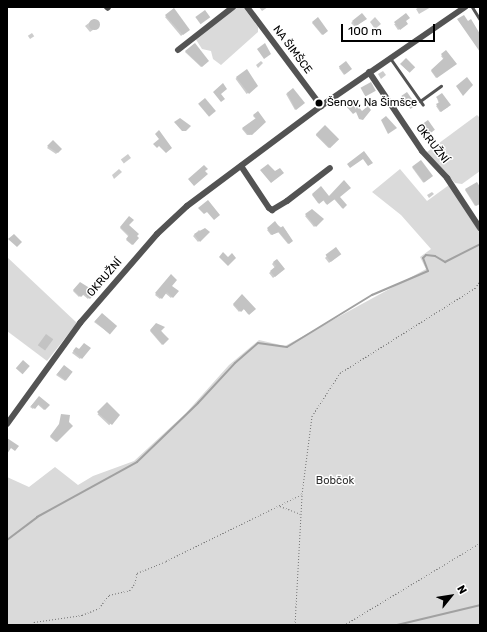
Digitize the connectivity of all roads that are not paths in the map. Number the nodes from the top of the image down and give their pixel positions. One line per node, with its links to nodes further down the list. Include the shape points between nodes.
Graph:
1 (233, 7): 6 (street)
2 (247, 7): 12 (street, NA ŠIMŠCE)
3 (465, 7): 7 (street, OKRUŽNÍ)
4 (472, 7): 5 (lane)
5 (480, 20)
6 (178, 50)
7 (390, 58): 8 (street, OKRUŽNÍ); 10 (lane)
8 (369, 72): 12 (street, OKRUŽNÍ); 15 (street, OKRUŽNÍ, via 419,145 447,178)
9 (441, 86): 10 (lane)
10 (420, 101): 11 (lane)
11 (423, 105)
12 (321, 106): 13 (street, OKRUŽNÍ)
13 (241, 166): 14 (street, via 272,210); 16 (street, OKRUŽNÍ, via 187,206 157,234 80,323)
14 (330, 168)
15 (480, 228)
16 (7, 424)

